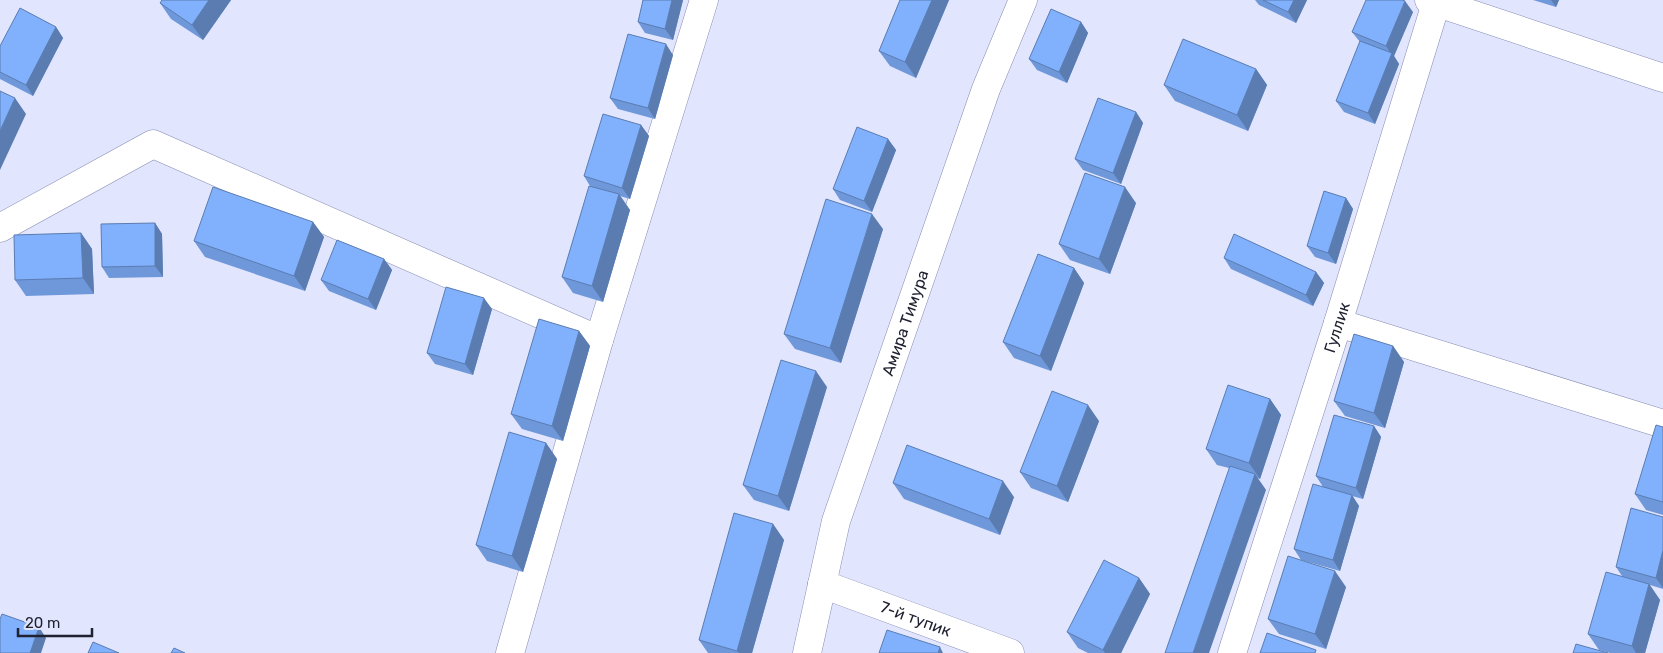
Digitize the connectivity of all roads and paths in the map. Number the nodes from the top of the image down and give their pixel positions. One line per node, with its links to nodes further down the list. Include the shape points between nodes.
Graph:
1 (704, 0): 7 (street)
2 (1023, 0): 9 (street, Амира Тимура, via 986,89 840,511)
3 (1434, 1): 4 (street); 6 (street, Гуллик)
4 (1663, 78)
5 (0, 228): 7 (street, via 153,144)
6 (1338, 323): 8 (street); 13 (street, Гуллик)
7 (599, 340): 10 (street)
8 (1663, 424)
9 (822, 584): 11 (street, Амира Тимура); 12 (street, 7-й тупик)
10 (510, 653)
11 (806, 653)
12 (1010, 653)
13 (1232, 653)

